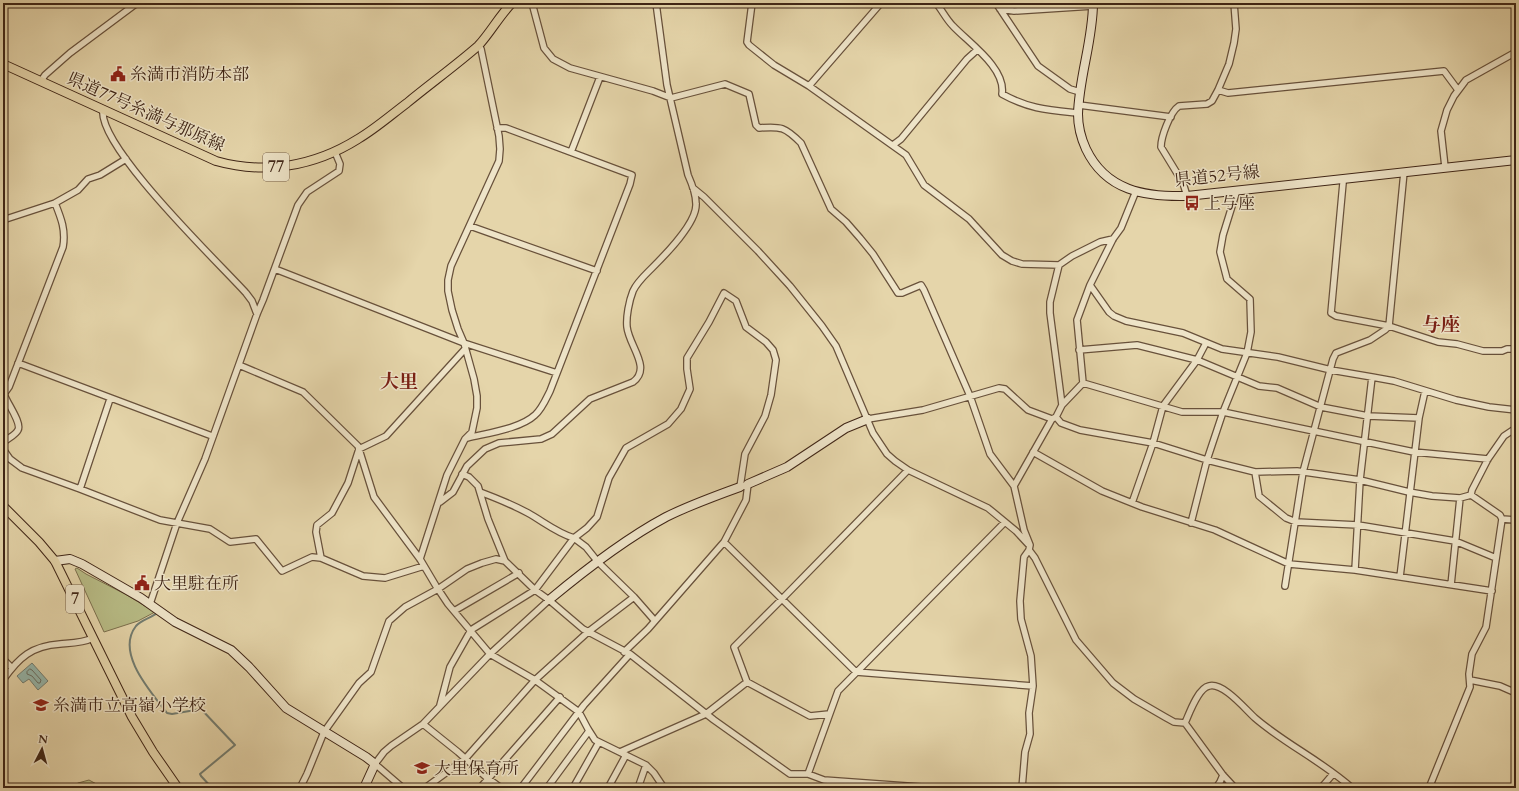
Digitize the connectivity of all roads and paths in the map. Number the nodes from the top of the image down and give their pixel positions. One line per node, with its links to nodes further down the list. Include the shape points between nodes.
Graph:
1 (137, 3): 17 (street, via 70,53 45,74)
2 (512, 3): 12 (main road, 県道77号糸満与那原線 / 77)
3 (532, 3): 16 (street, via 542,43 548,54 570,68)
4 (656, 3): 22 (street)
5 (752, 3): 18 (street, via 747,42 749,45 784,72)
6 (881, 3): 18 (street)
7 (936, 3): 13 (street, via 951,24)
8 (996, 3): 11 (street)
9 (1234, 3): 19 (street, via 1234,43)
10 (1093, 4): 11 (street, via 1014,11); 21 (street, 県道52号線, via 1092,25)
11 (1000, 9): 21 (street, via 1038,66 1070,89)
12 (478, 46): 26 (street, via 481,49); 28 (main road, 県道77号糸満与那原線 / 77, via 367,133)
13 (977, 50): 23 (street, via 988,61 1000,80 1002,94 1021,104 1041,110); 27 (street, via 901,139)
14 (1516, 52): 20 (street, via 1466,80)
15 (3, 64): 17 (main road, 県道77号糸満与那原線 / 77)
16 (600, 77): 22 (street); 29 (street)
17 (41, 81): 24 (main road, 県道77号糸満与那原線 / 77)
18 (809, 86): 27 (street)
19 (1218, 90): 20 (street, via 1228,93 1444,71); 25 (street, via 1212,101 1207,104 1179,106)
20 (1458, 90): 32 (street, via 1447,110 1441,131)
21 (1080, 92): 23 (street, 県道52号線)
22 (671, 98): 35 (street); 63 (street, via 725,84 749,94 756,126 777,127 797,139 831,209 846,222 873,254 898,293 921,285)
23 (1079, 109): 25 (street); 37 (street, 県道52号線, via 1082,138 1094,163 1107,177)
24 (104, 110): 28 (main road, 県道77号糸満与那原線 / 77, via 206,157 234,165 284,167); 30 (street, via 107,130)
25 (1171, 117): 38 (street, via 1161,147 1183,183)
26 (498, 128): 29 (street, via 506,128); 41 (street, via 499,160)
27 (893, 145): 43 (street, via 906,155 924,185 969,219 1002,254 1022,264)
28 (336, 152): 44 (street, via 339,170 302,198)
29 (571, 152): 45 (street, via 632,175)
30 (126, 159): 39 (street, via 100,175 88,179 78,190); 47 (street, via 159,199 246,293)
31 (1516, 160): 32 (street, 県道52号線)
32 (1445, 167): 33 (street, 県道52号線)
33 (1404, 172): 34 (street, 県道52号線); 48 (street)
34 (1342, 179): 36 (street, 県道52号線); 48 (street, via 1331,313)
35 (693, 188): 73 (street, via 758,251 822,326 836,346); 90 (street, via 696,212 692,223 638,282 631,297 627,327 640,363 641,371 638,378 627,385 590,399 552,434 541,439 492,445 476,456)
36 (1237, 190): 38 (street, 県道52号線); 53 (street, via 1220,252 1227,280 1250,299 1251,332)
37 (1136, 191): 38 (street, 県道52号線); 42 (street, via 1121,228)
38 (1186, 196)
39 (55, 203): 40 (street); 55 (street, via 64,229 63,247)
40 (3, 220)
41 (470, 226): 45 (street); 50 (street, via 451,266 448,285 452,310)
42 (1113, 239): 43 (street, via 1100,242); 46 (street)
43 (1059, 265): 65 (street, via 1050,312)
44 (275, 269): 47 (street); 50 (street)
45 (596, 271): 58 (street)
46 (1090, 285): 49 (street, via 1114,316 1183,333); 52 (street, via 1077,320)
47 (257, 314): 56 (street)
48 (1389, 326): 51 (street, via 1438,342 1483,351); 57 (street, via 1370,340 1336,353)
49 (1206, 343): 53 (street, via 1222,349); 54 (street)
50 (465, 346): 58 (street); 77 (street, via 477,401 472,432); 82 (street, via 386,436)
51 (1516, 349)
52 (1079, 350): 54 (street, via 1137,346); 61 (street)
53 (1247, 353): 57 (street, via 1278,357); 59 (street)
54 (1197, 360): 59 (street); 66 (street)
55 (18, 363): 64 (street); 79 (street, via 4,394 19,427)
56 (239, 365): 76 (street); 82 (street, via 303,392)
57 (1331, 370): 60 (street); 67 (street)
58 (557, 373): 77 (street, via 536,415 508,428)
59 (1237, 377): 67 (street, via 1259,386 1277,388); 69 (street)
60 (1372, 377): 62 (street); 70 (street)
61 (1083, 383): 65 (street); 66 (street)
62 (1424, 391): 68 (street, via 1467,402); 72 (street)
63 (970, 396): 71 (street, via 999,388 1005,389 1028,410); 73 (street, via 946,405); 93 (street, via 990,454)
64 (110, 399): 76 (street); 95 (street)
65 (1062, 405): 71 (street)
66 (1163, 406): 69 (street, via 1182,412); 80 (street)
67 (1321, 406): 70 (street); 75 (street)
68 (1516, 410)
69 (1223, 412): 75 (street); 86 (street)
70 (1368, 416): 72 (street); 78 (street)
71 (1054, 418): 80 (street, via 1080,430); 83 (street)
72 (1419, 418): 84 (street)
73 (868, 419): 87 (street, via 873,433 887,454); 92 (street, via 846,428 787,467)
74 (1516, 428): 85 (street, via 1504,436)
75 (1314, 431): 78 (street); 89 (street)
76 (212, 436): 107 (street, via 205,459)
77 (465, 439): 100 (street, via 447,475)
78 (1365, 442): 84 (street); 91 (street)
79 (3, 443)
80 (1153, 443): 86 (street); 101 (street)
81 (3, 449): 95 (street, via 18,466)
82 (359, 449): 115 (street, via 348,483 332,513 317,525); 117 (street, via 374,497)
83 (1033, 452): 93 (street); 101 (street, via 1102,491)
84 (1414, 452): 85 (street); 97 (street)
85 (1488, 459): 98 (street)
86 (1207, 460): 88 (street); 108 (street)
87 (908, 470): 105 (street, via 978,502); 132 (street)
88 (1255, 472): 89 (street); 106 (street, via 1259,496 1286,518)
89 (1304, 472): 91 (street); 106 (street)
90 (462, 474): 96 (street, via 469,477); 100 (street, via 453,492)
91 (1360, 480): 97 (street); 109 (street)
92 (748, 484): 94 (street); 113 (street, via 746,500)
93 (1014, 486): 114 (street)
94 (740, 487): 111 (street, via 745,454 765,416 771,395 776,360 773,350 746,327 736,301 724,294 687,358 690,389 681,410 668,424 626,448 609,478 597,517); 120 (street, via 665,517)
95 (80, 489): 107 (street, via 160,520)
96 (480, 492): 111 (street, via 529,514 563,535); 119 (street)
97 (1409, 492): 99 (street); 110 (street)
98 (1471, 495): 99 (street); 103 (street)
99 (1460, 498): 112 (street)
100 (440, 502): 117 (street)
101 (1132, 503): 108 (street)
102 (3, 506): 118 (main road, 7)
103 (1502, 519): 104 (street); 116 (street)
104 (1516, 520)
105 (1005, 522): 114 (street); 144 (street)
106 (1296, 522): 109 (street); 121 (street)
107 (177, 523): 115 (street, via 210,529 230,542 256,539 282,571 312,557); 134 (street)
108 (1191, 523): 121 (street, via 1215,530)
109 (1358, 525): 110 (street); 123 (street)
110 (1404, 533): 112 (street); 125 (street)
111 (574, 538): 120 (street, via 586,547); 129 (street)
112 (1455, 541): 116 (street); 126 (street)
113 (724, 542): 132 (street); 136 (street)
114 (1030, 547): 149 (street, via 1024,557 1020,600 1021,619 1031,656); 157 (street, via 1076,640 1109,678 1134,699 1174,722)
115 (321, 558): 122 (street, via 363,576 384,578)
116 (1496, 558): 130 (street)
117 (420, 559): 122 (street)
118 (55, 561): 134 (street, via 70,559 82,564); 139 (main road, 7)
119 (505, 561): 124 (street); 128 (street, via 496,558 482,562)
120 (598, 562): 131 (street); 133 (street)
121 (1289, 564): 123 (street); 127 (street)
122 (424, 566): 128 (street)
123 (1355, 570): 125 (street)
124 (519, 573): 129 (street); 135 (street)
125 (1400, 577): 126 (street)
126 (1451, 585): 130 (street)
127 (1285, 586)
128 (438, 589): 135 (street); 159 (street, via 405,608 389,621 370,672 359,683)
129 (535, 590): 133 (street); 137 (street)
130 (1492, 591): 147 (street, via 1486,627 1472,654)
131 (634, 597): 136 (street); 138 (street)
132 (782, 599): 144 (street); 148 (street, via 734,647)
133 (549, 600): 138 (street); 141 (street)
134 (150, 604): 159 (street, via 175,622 231,650 286,708)
135 (454, 611): 137 (street)
136 (655, 621): 140 (street)
137 (471, 630): 141 (street); 152 (street, via 450,667)
138 (588, 632): 140 (street); 146 (street)
139 (93, 638): 143 (street, via 84,642 39,647 27,653); 170 (main road, 7, via 138,728)
140 (627, 653): 153 (street); 154 (street)
141 (490, 654): 146 (street); 152 (street)
142 (3, 659): 143 (street)
143 (12, 668): 145 (street)
144 (856, 672): 149 (street); 155 (street, via 838,691)
145 (3, 680)
146 (535, 680): 151 (street); 163 (street)
147 (1470, 680): 150 (street, via 1500,686); 189 (street, via 1470,687)
148 (747, 682): 154 (street); 155 (street, via 810,716)
149 (1033, 686): 184 (street, via 1029,713 1030,734 1025,752)
150 (1516, 693)
151 (560, 697): 153 (street); 169 (street)
152 (440, 705): 156 (street)
153 (580, 712): 158 (street); 177 (street)
154 (706, 714): 161 (street); 166 (street, via 790,774)
155 (829, 714): 166 (street)
156 (423, 724): 163 (street); 164 (street, via 391,746)
157 (1185, 724): 167 (street, via 1190,710 1204,688 1216,686 1229,693 1263,725); 168 (street)
158 (589, 731): 160 (street); 178 (street)
159 (324, 732): 164 (street); 171 (street)
160 (599, 742): 161 (street); 179 (street)
161 (620, 752): 162 (street)
162 (626, 755): 165 (street); 180 (street)
163 (465, 759): 169 (street); 174 (street)
164 (375, 764): 172 (street); 173 (street)
165 (646, 765): 181 (street); 182 (street)
166 (808, 774): 183 (street, via 824,780)
167 (1333, 774): 187 (street); 188 (street)
168 (1223, 775): 185 (street); 186 (street)
169 (488, 778): 175 (street); 176 (street)
170 (178, 788)
171 (300, 788)
172 (364, 788)
173 (403, 788)
174 (425, 788)
175 (480, 788)
176 (501, 788)
177 (521, 788)
178 (547, 788)
179 (573, 788)
180 (608, 788)
181 (638, 788)
182 (664, 788)
183 (936, 788)
184 (1022, 788)
185 (1216, 788)
186 (1235, 788)
187 (1321, 788)
188 (1352, 788)
189 (1429, 788)

